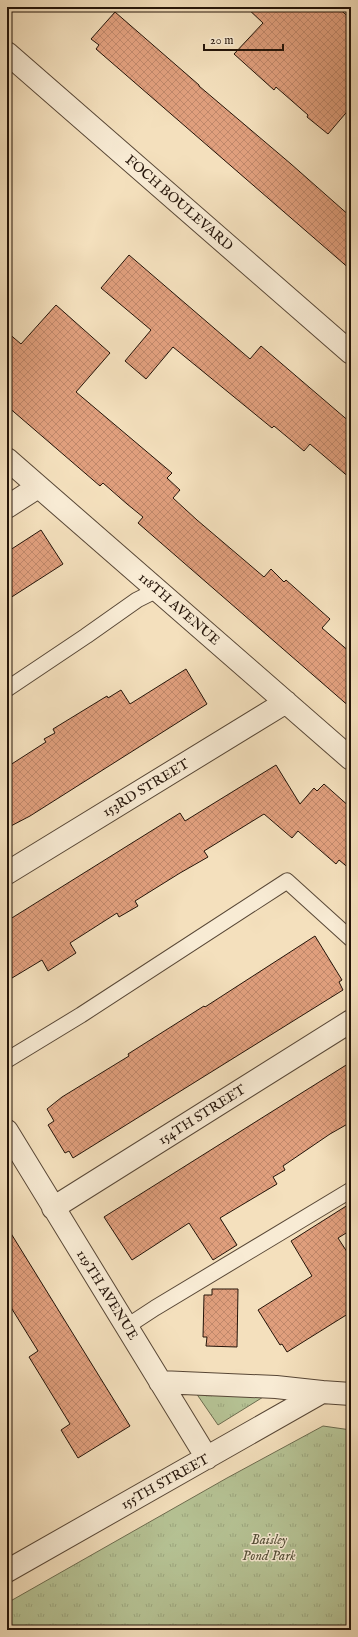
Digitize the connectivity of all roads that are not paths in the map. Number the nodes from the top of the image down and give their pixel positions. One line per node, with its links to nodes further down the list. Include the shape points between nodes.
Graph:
1 (7, 53): 2 (street, FOCH BOULEVARD)
2 (351, 353)
3 (7, 459): 4 (street, 118TH AVENUE)
4 (38, 487): 5 (street); 6 (street, 118TH AVENUE)
5 (7, 507)
6 (157, 590): 7 (lane, via 137,600); 8 (street, 118TH AVENUE)
7 (7, 689)
8 (286, 702): 9 (street, 118TH AVENUE); 10 (street, 153RD STREET)
9 (351, 759)
10 (7, 873)
11 (351, 939): 13 (lane, via 287,881 82,1015)
12 (351, 1021): 16 (street, 154TH STREET)
13 (7, 1060)
14 (7, 1131): 16 (street, 119TH AVENUE)
15 (351, 1190): 17 (lane)
16 (53, 1208): 17 (street, 119TH AVENUE)
17 (126, 1327): 18 (street, 119TH AVENUE)
18 (160, 1382): 19 (street, via 276,1387); 21 (street, 119TH AVENUE)
19 (322, 1392): 20 (street); 21 (street, 155TH STREET)
20 (351, 1394)
21 (207, 1458): 22 (street, 155TH STREET)
22 (7, 1571)

